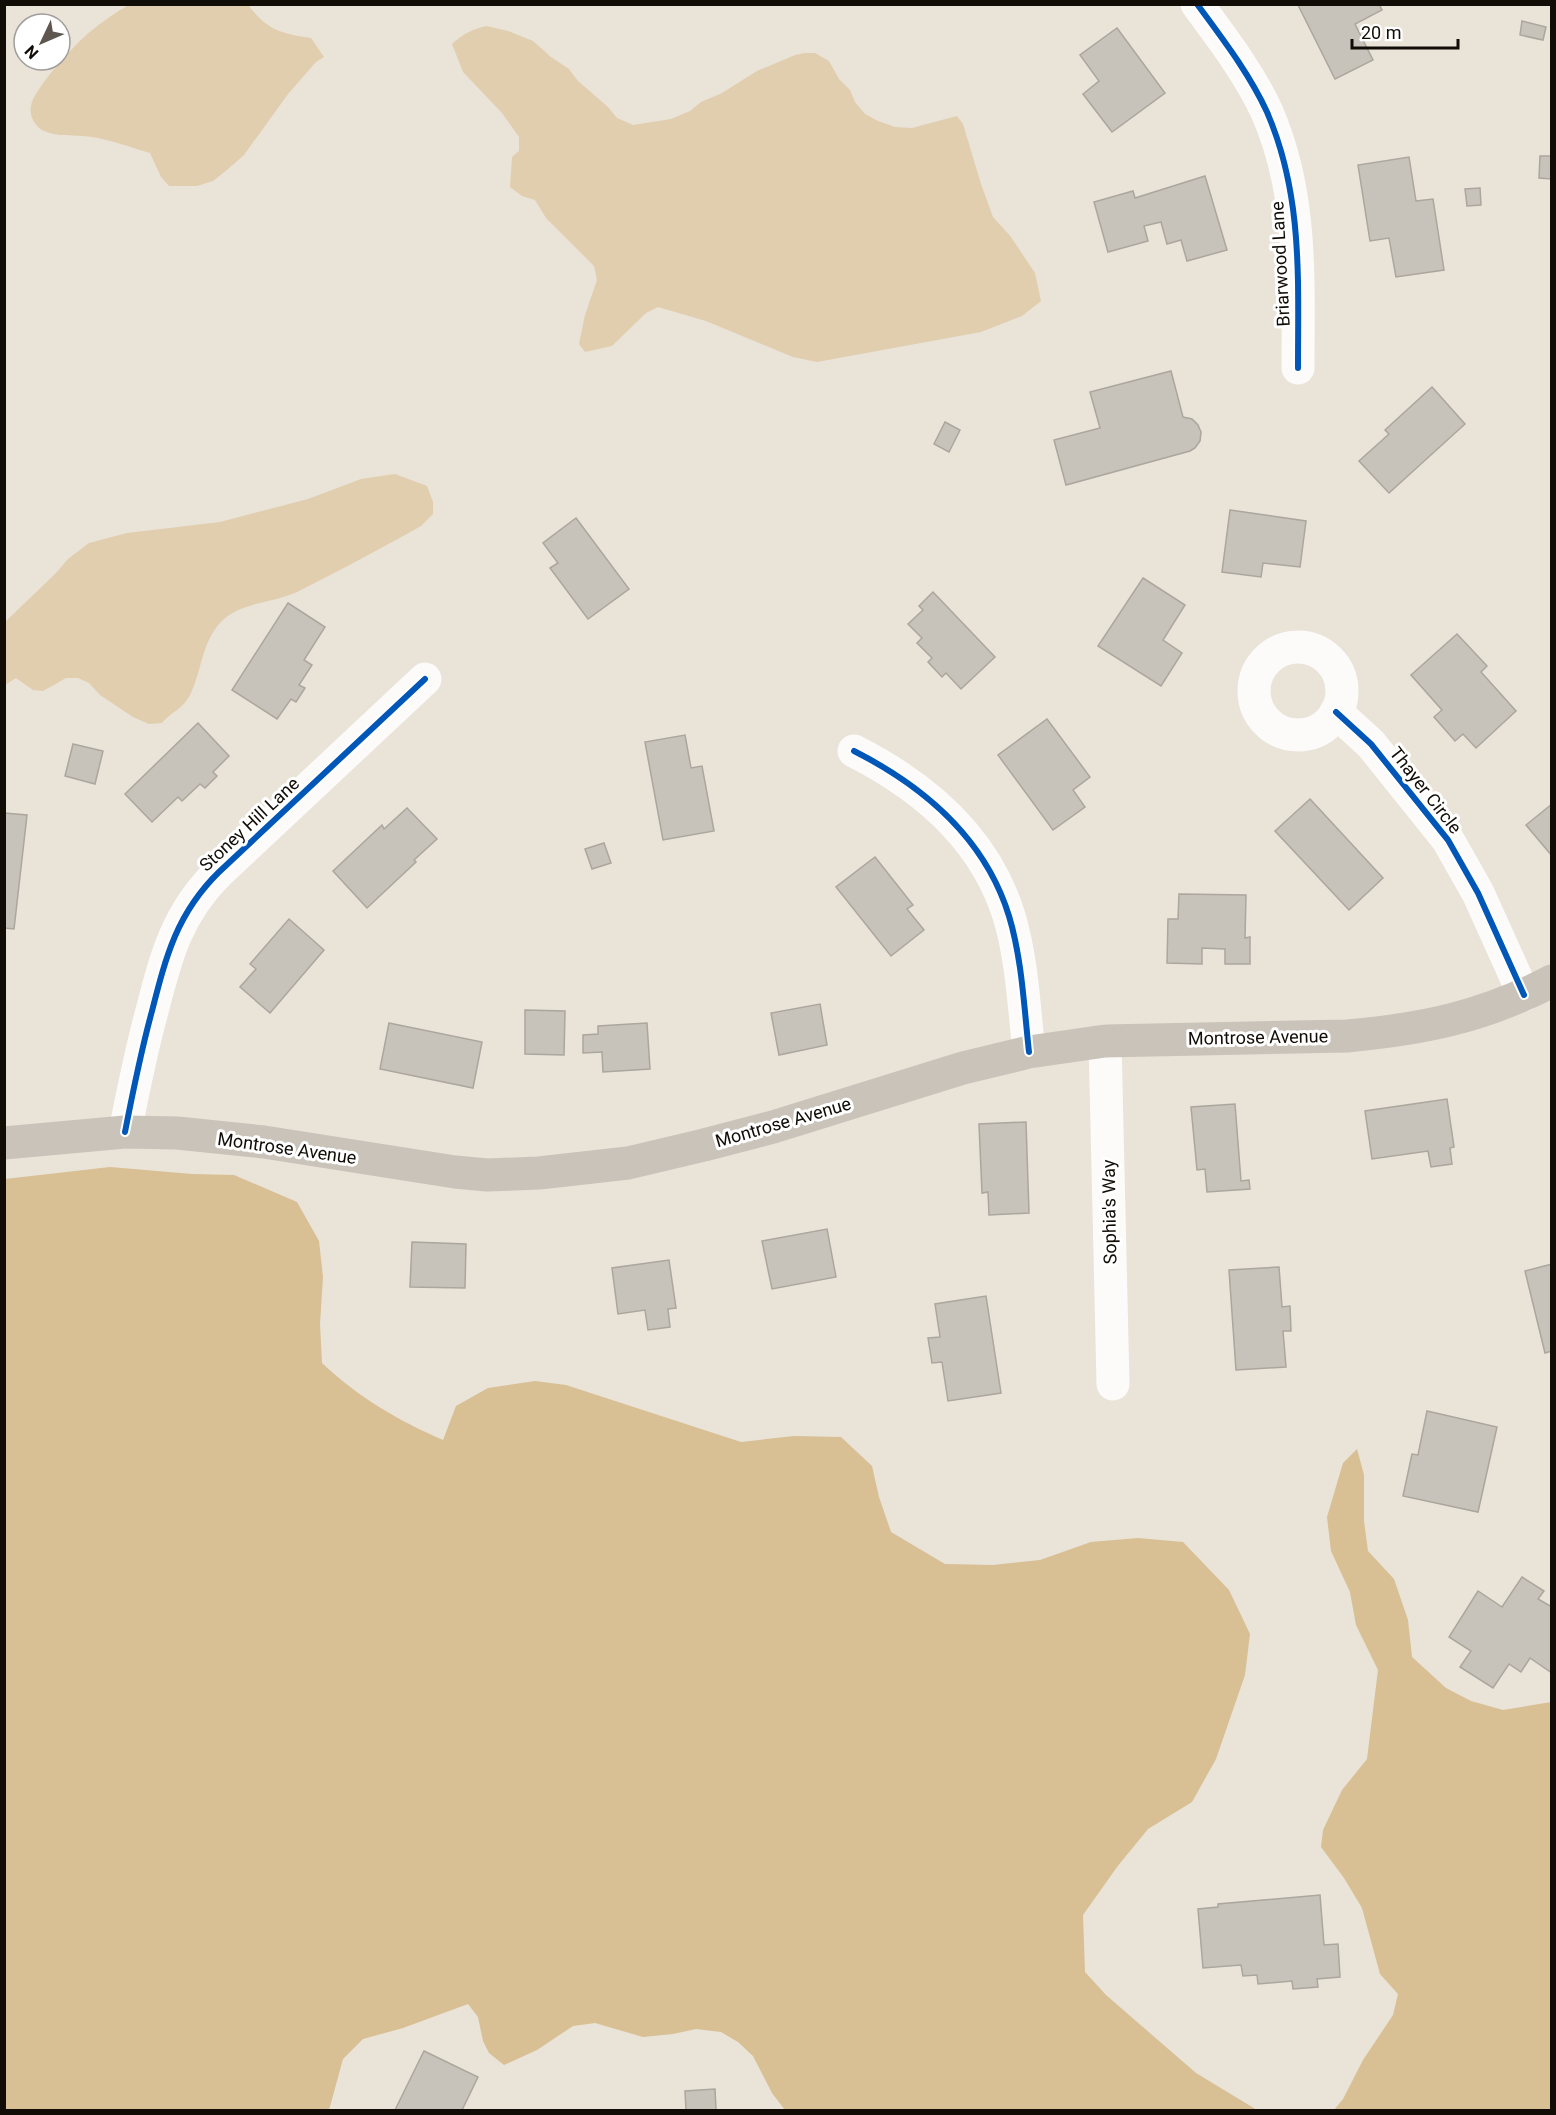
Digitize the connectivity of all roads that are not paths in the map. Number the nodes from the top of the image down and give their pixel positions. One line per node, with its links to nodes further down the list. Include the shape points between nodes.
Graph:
1 (1197, 4): 2 (street, Briarwood Lane, via 1233,54 1266,111 1290,182 1298,256)
2 (1298, 368)
3 (425, 679): 9 (street, Stoney Hill Lane, via 219,872 192,903 175,932 164,964 137,1066)
4 (1336, 712): 6 (street, Thayer Circle, via 1371,744 1448,840)
5 (854, 751): 8 (street, via 889,769 926,796 977,850 1009,917)
6 (1538, 988): 7 (main road, Montrose Avenue, via 1457,1020 1387,1032)
7 (1105, 1041): 8 (main road, Montrose Avenue); 11 (street, Sophia's Way)
8 (1029, 1052): 9 (main road, Montrose Avenue, via 715,1142 584,1170 487,1175 264,1142)
9 (125, 1132): 10 (main road, Montrose Avenue)
10 (4, 1143)
11 (1113, 1384)

